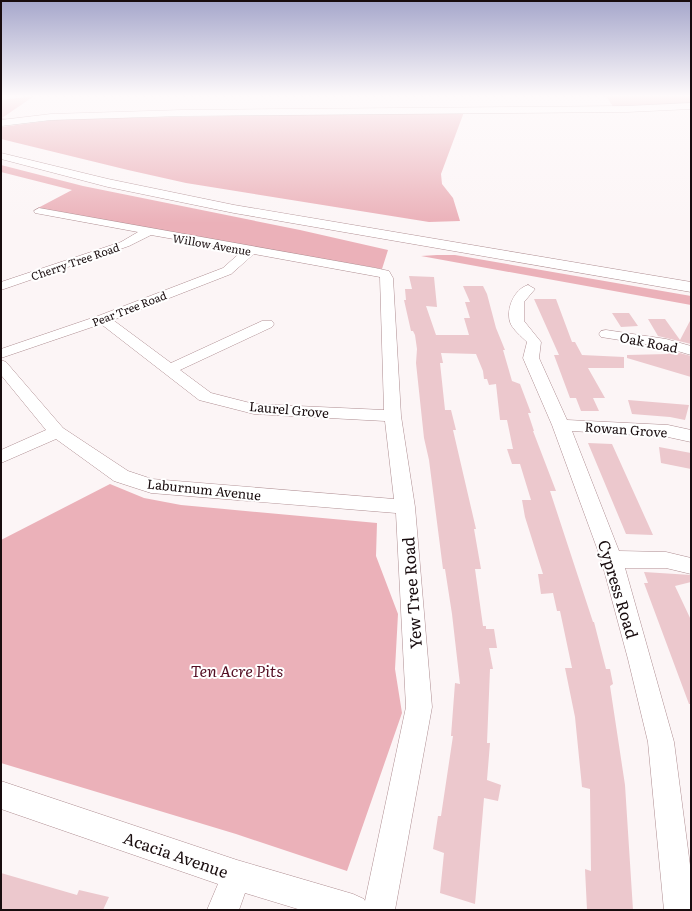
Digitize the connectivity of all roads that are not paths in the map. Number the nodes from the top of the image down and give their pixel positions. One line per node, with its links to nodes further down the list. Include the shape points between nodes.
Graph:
1 (1, 145): 6 (main road, via 103,172 220,196)
2 (1, 156): 9 (main road, via 108,183 234,209)
3 (39, 212): 4 (street, Willow Avenue)
4 (147, 232): 5 (street, Willow Avenue); 8 (street, Cherry Tree Road, via 125,244 11,277)
5 (250, 251): 7 (street, Willow Avenue); 11 (street, Pear Tree Road, via 227,271)
6 (586, 256)
7 (385, 274): 18 (street, Yew Tree Road)
8 (1, 286)
9 (691, 287)
10 (528, 289): 19 (street, Cypress Road, via 517,302 517,322 534,342 531,358)
11 (103, 318): 15 (street, Pear Tree Road); 17 (street, Laurel Grove)
12 (267, 324): 17 (street)
13 (606, 334): 14 (street, Oak Road, via 666,343)
14 (691, 351)
15 (1, 354)
16 (1, 365): 20 (street, Laburnum Avenue)
17 (171, 369): 18 (street, Laurel Grove, via 205,397 254,409)
18 (393, 416): 23 (street, Yew Tree Road)
19 (561, 425): 21 (street, Rowan Grove, via 668,431); 24 (street, Cypress Road)
20 (57, 432): 22 (street); 23 (street, Laburnum Avenue, via 121,476 151,486)
21 (691, 436)
22 (1, 457)
23 (405, 507): 30 (street, Yew Tree Road, via 419,707)
24 (612, 558): 25 (street, via 666,560); 31 (street, Cypress Road, via 661,742)
25 (691, 566)
26 (1, 796): 27 (street, Acacia Avenue)
27 (237, 874): 28 (street); 29 (street, Acacia Avenue)
28 (223, 910)
29 (353, 910)
30 (379, 910)
31 (680, 910)

